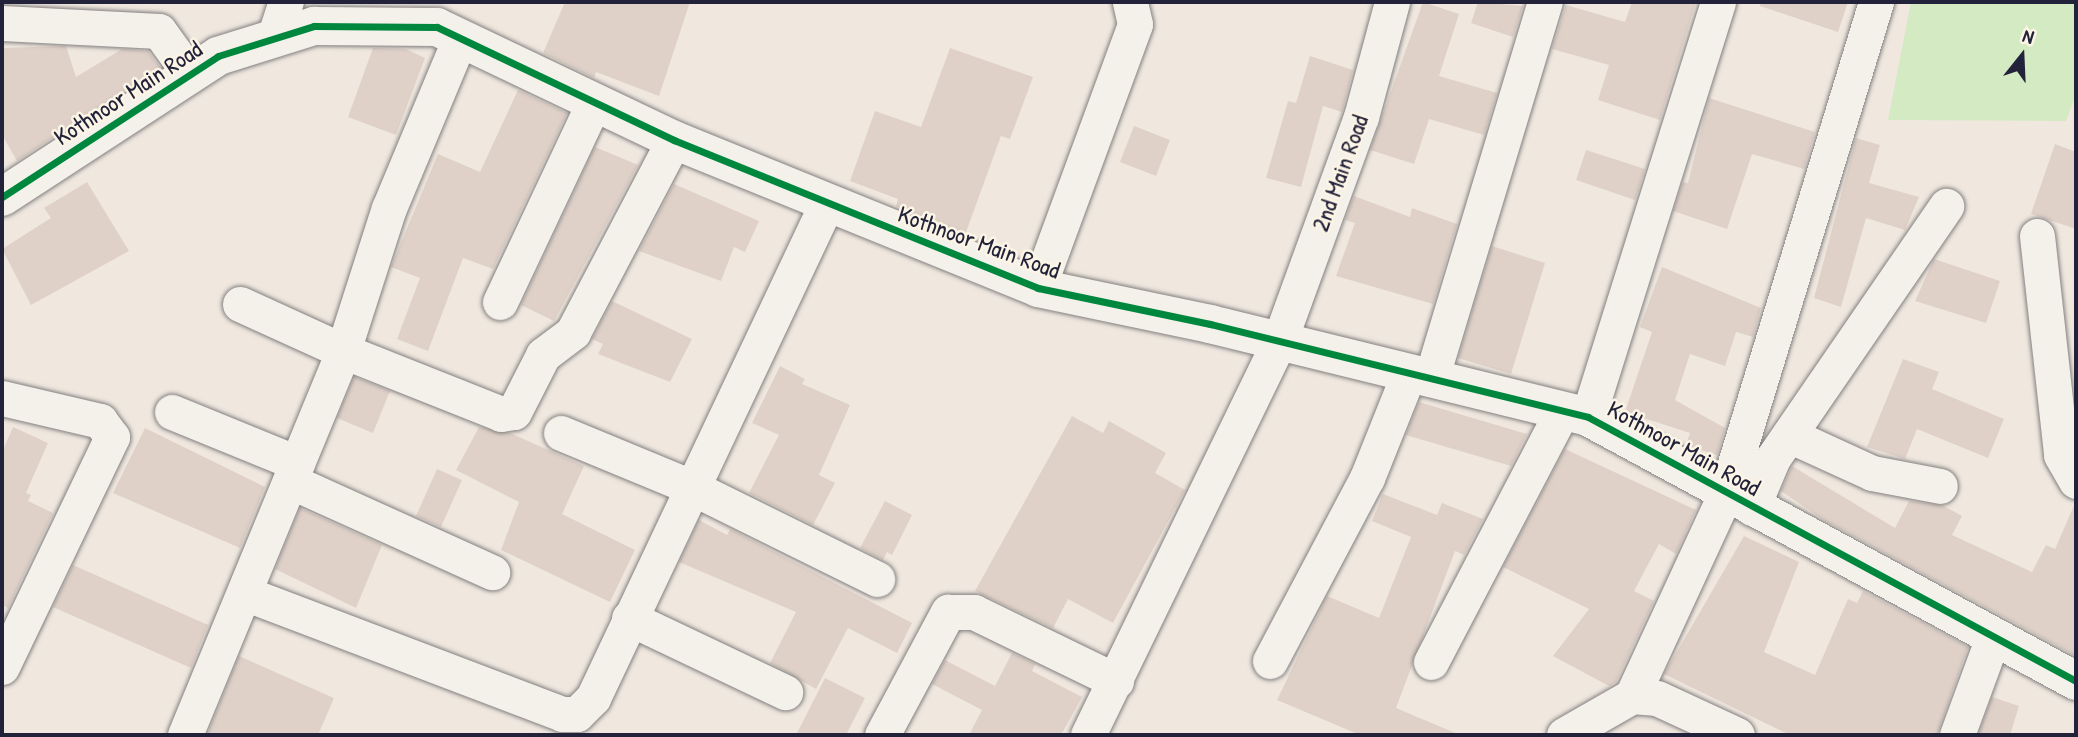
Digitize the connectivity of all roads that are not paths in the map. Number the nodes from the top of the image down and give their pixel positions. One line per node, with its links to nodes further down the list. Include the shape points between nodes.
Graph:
1 (286, 2): 8 (street)
2 (1130, 2): 17 (street, via 1135,24)
3 (1392, 2): 21 (street, 2nd Main Road, via 1361,117)
4 (1545, 2): 23 (street)
5 (1718, 2): 26 (street)
6 (1876, 2): 33 (street)
7 (2, 23): 10 (street, via 159,31)
8 (274, 38): 9 (street, Kothnoor Main Road, via 314,26 437,27); 10 (street, Kothnoor Main Road, via 218,56)
9 (460, 38): 11 (street, Kothnoor Main Road); 22 (street, via 388,208)
10 (190, 75): 13 (street, Kothnoor Main Road)
11 (594, 102): 12 (street, Kothnoor Main Road); 18 (street)
12 (674, 141): 14 (street, Kothnoor Main Road); 22 (street, via 573,332 542,355 514,412 501,414)
13 (9, 183)
14 (826, 205): 17 (street, Kothnoor Main Road); 31 (street)
15 (1946, 206): 28 (street)
16 (2037, 236): 20 (street)
17 (1038, 288): 21 (street, Kothnoor Main Road)
18 (500, 302)
19 (240, 304): 22 (street)
20 (2062, 335): 30 (street, via 2061,455)
21 (1279, 342): 23 (street, Kothnoor Main Road); 42 (street, 2nd Main Road)
22 (343, 351): 29 (street)
23 (1420, 376): 26 (street, Kothnoor Main Road); 39 (street)
24 (2, 398): 41 (street, via 100,421 112,438)
25 (172, 412): 29 (street)
26 (1575, 414): 33 (street, Kothnoor Main Road); 40 (street)
27 (561, 433): 31 (street)
28 (1789, 435): 32 (street, via 1872,473); 33 (street)
29 (294, 472): 34 (street); 36 (street)
30 (2076, 481)
31 (689, 486): 35 (street); 37 (street)
32 (1940, 486)
33 (1739, 500): 38 (street, Kothnoor Main Road); 45 (street)
34 (492, 572)
35 (877, 579)
36 (244, 593): 37 (street, via 562,714 577,714 593,698); 46 (street)
37 (629, 618): 44 (street)
38 (1993, 637): 43 (street, Kothnoor Main Road); 51 (street)
39 (1270, 661)
40 (1431, 662)
41 (2, 667)
42 (1116, 681): 47 (street, via 974,612 948,612); 48 (street, 2nd Main Road)
43 (2076, 681)
44 (785, 692)
45 (1632, 696): 49 (street); 50 (street, via 1657,698)
46 (186, 735)
47 (883, 735)
48 (1088, 735)
49 (1564, 735)
50 (1737, 735)
51 (1957, 735)

